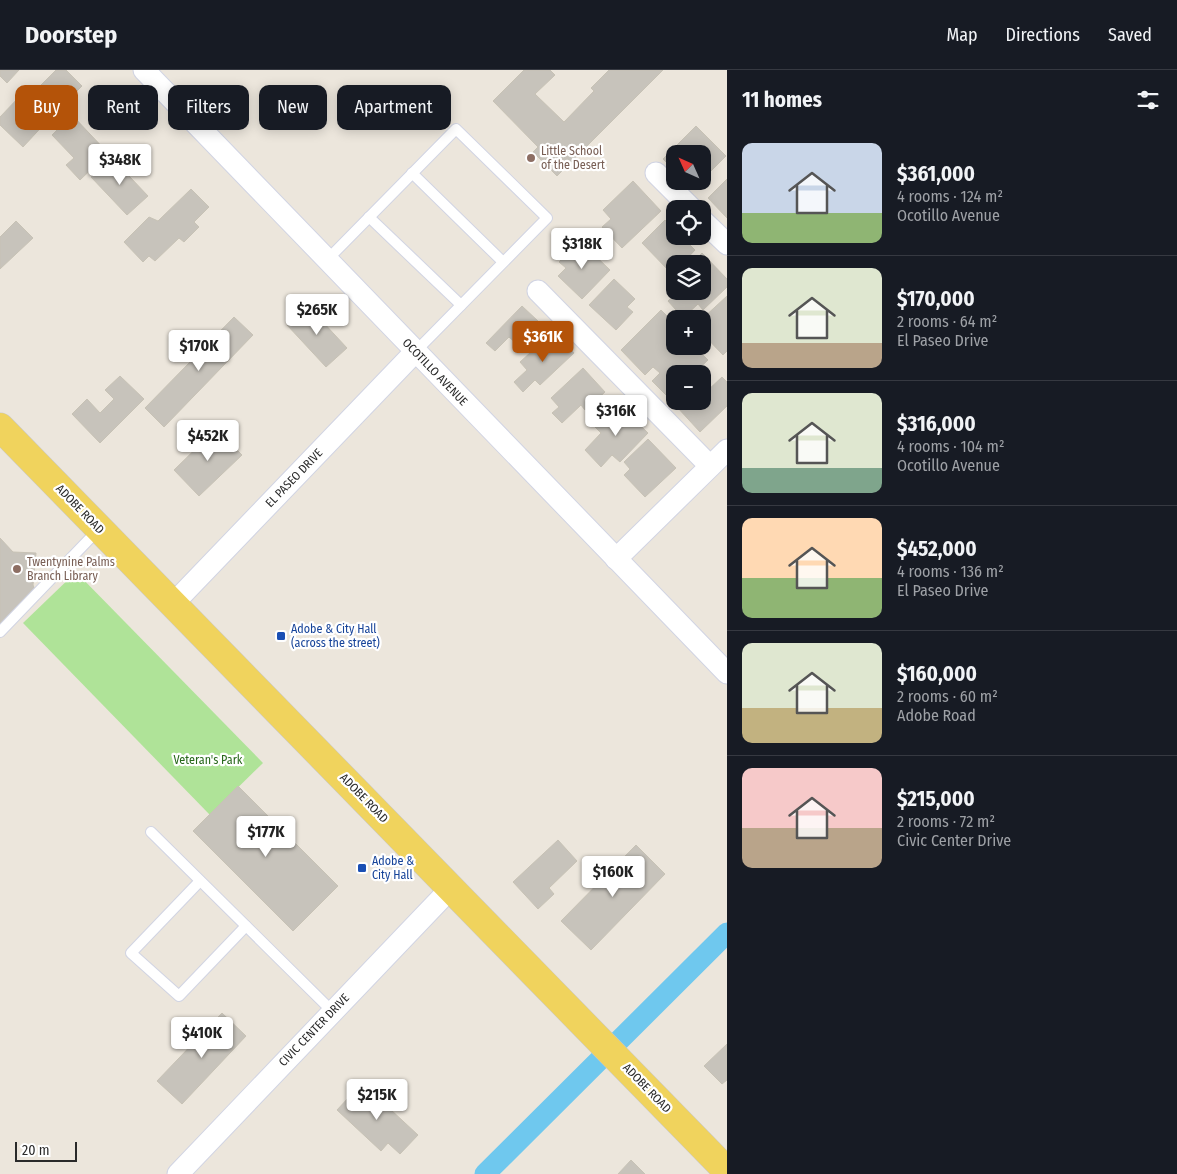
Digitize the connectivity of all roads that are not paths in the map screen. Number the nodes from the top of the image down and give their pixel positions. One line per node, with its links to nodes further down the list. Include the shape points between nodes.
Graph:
1 (146, 70): 8 (street, OCOTILLO AVENUE)
2 (412, 173): 5 (lane); 9 (lane); 9 (lane, via 456,129 547,218)
3 (656, 173): 4 (street)
4 (683, 200)
5 (369, 217): 8 (lane); 11 (lane)
6 (711, 229): 7 (street)
7 (727, 244)
8 (327, 260): 12 (street, OCOTILLO AVENUE)
9 (503, 262): 11 (lane)
10 (538, 291): 15 (street)
11 (461, 305): 12 (lane)
12 (415, 352): 17 (street, OCOTILLO AVENUE); 18 (street, EL PASEO DRIVE)
13 (0, 427): 16 (main road, ADOBE ROAD)
14 (727, 450): 15 (street)
15 (710, 466): 17 (street)
16 (99, 529): 18 (main road, ADOBE ROAD); 19 (lane)
17 (616, 559): 20 (street, OCOTILLO AVENUE)
18 (173, 604): 23 (main road, ADOBE ROAD)
19 (0, 632)
20 (727, 673)
21 (152, 832): 22 (lane)
22 (200, 881): 24 (lane); 24 (lane, via 131,953 179,996)
23 (452, 887): 25 (street, CIVIC CENTER DRIVE); 26 (main road, ADOBE ROAD)
24 (246, 926): 25 (lane)
25 (332, 1011): 27 (street, CIVIC CENTER DRIVE)
26 (727, 1171)
27 (178, 1174)

